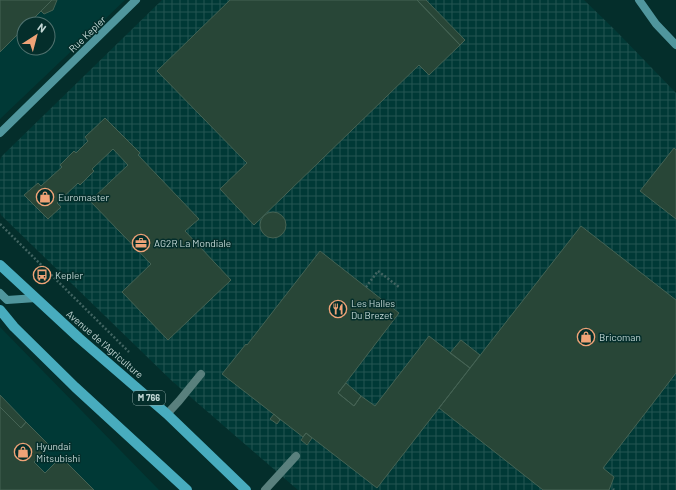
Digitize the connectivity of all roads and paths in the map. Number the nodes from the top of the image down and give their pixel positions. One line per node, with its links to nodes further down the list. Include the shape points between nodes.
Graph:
1 (136, 0): 4 (main road, Rue Kepler)
2 (639, 0): 3 (main road, via 656,24)
3 (676, 45)
4 (0, 133)
5 (0, 224): 12 (path)
6 (0, 265): 10 (main road, Avenue de l'Agriculture / M 766)
7 (366, 288): 8 (path, via 378,271)
8 (399, 288)
9 (0, 293): 10 (main road, via 7,300)
10 (36, 298): 14 (main road, Avenue de l'Agriculture / M 766)
11 (0, 310): 16 (main road, via 75,387)
12 (129, 352)
13 (201, 374): 14 (lane)
14 (167, 414): 17 (main road, Avenue de l'Agriculture / M 766)
15 (296, 456): 18 (lane)
16 (187, 490)
17 (246, 490)
18 (265, 490)

